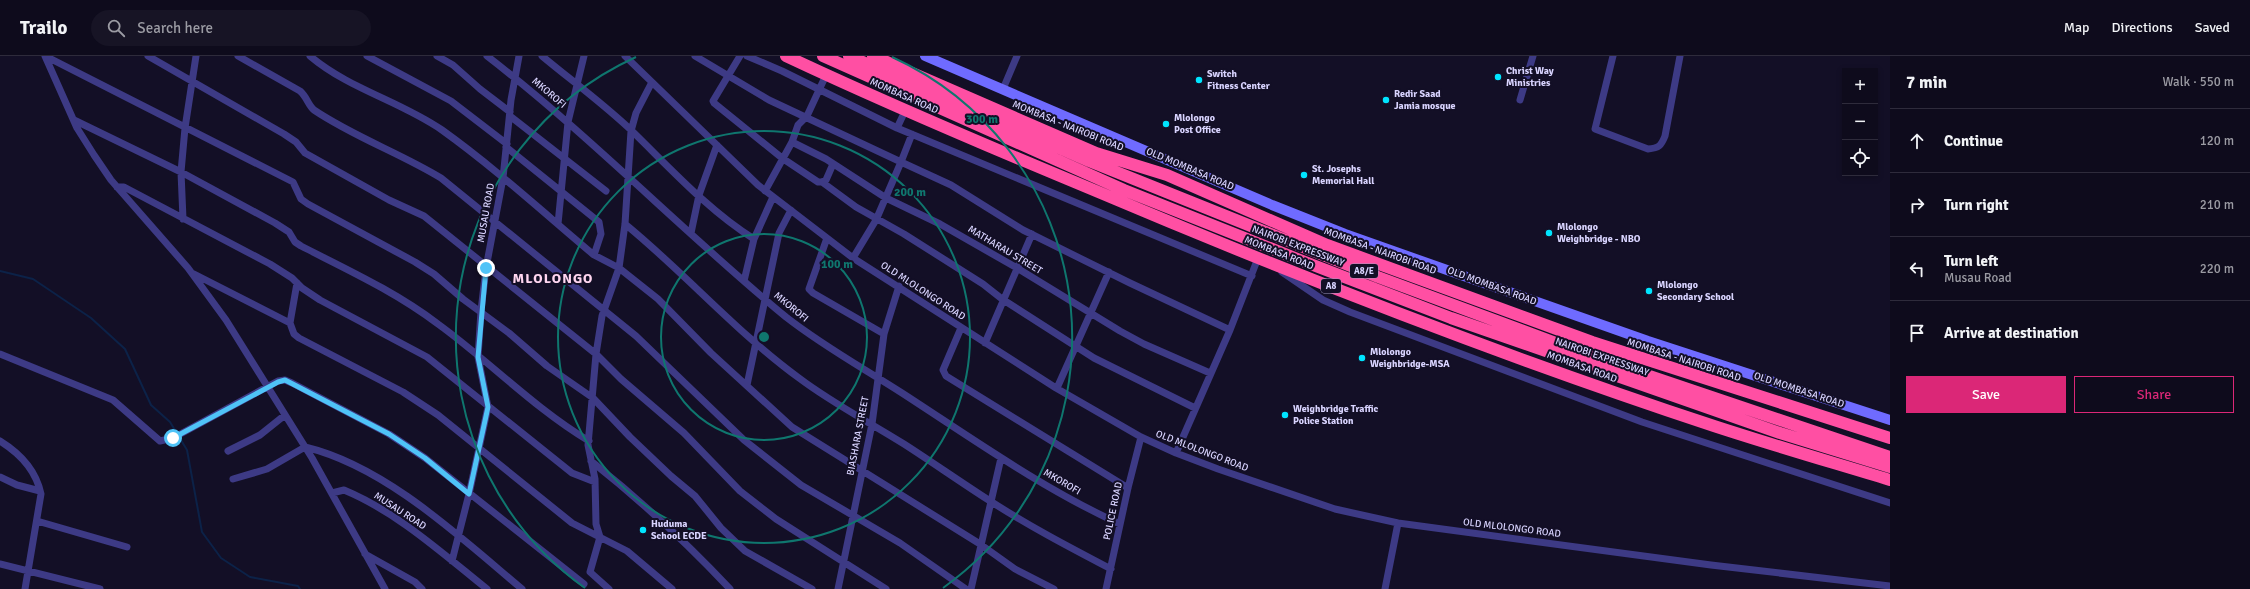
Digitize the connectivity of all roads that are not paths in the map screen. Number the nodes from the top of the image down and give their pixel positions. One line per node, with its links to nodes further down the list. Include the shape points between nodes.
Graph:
1 (148, 56): 29 (street)
2 (196, 56): 29 (street)
3 (238, 56): 65 (street, via 300,91 306,96 312,108 345,129 419,164 441,178)
4 (310, 56): 53 (street, via 327,69 441,130)
5 (367, 56): 46 (street, via 451,101)
6 (437, 56): 36 (street, via 453,65)
7 (487, 56): 28 (street, MKOROFI)
8 (519, 56): 28 (street, MUSAU ROAD)
9 (542, 56): 31 (street)
10 (584, 56): 31 (street)
11 (625, 56): 25 (street, OLD MLOLONGO ROAD)
12 (695, 56): 27 (street)
13 (740, 56): 27 (street)
14 (747, 56): 33 (street)
15 (786, 56): 26 (highway, MOMBASA ROAD / A8)
16 (823, 56): 121 (highway, NAIROBI EXPRESSWAY / A8/E, via 1124,190 1300,260 1451,318 1780,433)
17 (849, 56): 118 (highway, NAIROBI EXPRESSWAY / A8/E, via 1089,161 1378,277 1596,358)
18 (873, 56): 111 (highway, MOMBASA - NAIROBI ROAD, via 1096,153 1167,175 1327,245 1592,342)
19 (925, 56): 32 (street, OLD MOMBASA ROAD)
20 (1017, 56): 32 (street)
21 (1533, 56): 34 (street)
22 (1613, 56): 23 (street, via 1595,130 1648,149 1658,148 1665,136)
23 (1680, 56)
24 (47, 57): 38 (street); 40 (street)
25 (633, 59): 30 (street, OLD MLOLONGO ROAD)
26 (826, 75): 33 (street); 35 (highway, MOMBASA ROAD / A8)
27 (727, 76): 37 (street, via 769,100); 48 (street, via 714,103)
28 (516, 78): 36 (street, MUSAU ROAD); 39 (street, MKOROFI)
29 (192, 81): 40 (street); 75 (street, via 284,134 296,142 304,153 389,200 424,216)
30 (652, 82): 42 (street, via 636,113); 45 (street, OLD MLOLONGO ROAD)
31 (576, 85): 39 (street); 42 (street)
32 (1003, 89): 108 (street, OLD MOMBASA ROAD, via 1345,234 1648,341)
33 (819, 90): 37 (street); 41 (street)
34 (1520, 100)
35 (906, 109): 41 (street); 74 (highway, MOMBASA ROAD / A8, via 993,149)
36 (510, 114): 46 (street, MUSAU ROAD); 47 (street)
37 (807, 116): 44 (street, via 798,125); 49 (street)
38 (74, 120): 51 (street); 55 (street, via 94,155)
39 (568, 122): 47 (street); 52 (street, MKOROFI)
40 (185, 128): 51 (street); 87 (street, via 293,182 301,199 308,204 415,262)
41 (896, 128): 43 (street)
42 (631, 131): 52 (street); 59 (street)
43 (912, 134): 49 (street); 80 (street)
44 (792, 142): 48 (street); 50 (street, MATHARAU STREET)
45 (717, 145): 57 (street, OLD MLOLONGO ROAD); 59 (street)
46 (507, 146): 53 (street, MUSAU ROAD); 58 (street)
47 (565, 158): 56 (street); 58 (street)
48 (782, 158): 54 (street, via 818,182); 57 (street)
49 (901, 162): 61 (street); 69 (street, via 951,185 1007,222)
50 (833, 164): 54 (street, via 826,180); 61 (street, MATHARAU STREET)
51 (181, 172): 63 (street); 98 (street, via 275,223 289,232 301,246 410,304 439,324)
52 (628, 176): 67 (street); 68 (street, MKOROFI)
53 (503, 178): 65 (street, MUSAU ROAD); 66 (street)
54 (822, 182): 64 (street)
55 (117, 187): 63 (street, via 124,187); 79 (street)
56 (606, 191)
57 (765, 191): 60 (street, OLD MLOLONGO ROAD)
58 (562, 192): 66 (street); 72 (street, via 599,222 601,234)
59 (699, 195): 68 (street); 71 (street)
60 (773, 197): 62 (street, OLD MLOLONGO ROAD); 71 (street)
61 (886, 198): 64 (street); 77 (street, MATHARAU STREET, via 940,224)
62 (791, 210): 70 (street, OLD MLOLONGO ROAD); 84 (street, via 779,233)
63 (183, 219): 82 (street, via 270,264)
64 (876, 220): 73 (street); 85 (street, via 904,234)
65 (496, 221): 75 (street, MUSAU ROAD); 86 (street)
66 (558, 224): 72 (street)
67 (625, 224): 76 (street); 94 (street, via 656,249 676,271)
68 (691, 233): 81 (street, MKOROFI)
69 (1032, 234): 77 (street); 78 (street)
70 (827, 238): 73 (street, OLD MLOLONGO ROAD); 92 (street, via 810,289)
71 (754, 239): 81 (street)
72 (594, 255): 76 (street)
73 (853, 258): 83 (street, OLD MLOLONGO ROAD)
74 (1263, 260): 80 (street); 125 (highway, MOMBASA ROAD / A8, via 1473,341 1708,424); 132 (street, via 1323,300 1345,310 1642,422)
75 (486, 268): 87 (street, MUSAU ROAD); 97 (street)
76 (619, 268): 86 (street); 101 (street, via 658,299 711,354)
77 (1017, 268): 85 (street); 88 (street, MATHARAU STREET)
78 (1109, 272): 88 (street); 91 (street)
79 (192, 273): 89 (street); 103 (street, via 226,320)
80 (1252, 276): 91 (street)
81 (744, 281): 84 (street, MKOROFI)
82 (297, 283): 89 (street); 105 (street, via 320,300 427,357)
83 (898, 286): 90 (street, OLD MLOLONGO ROAD); 92 (street, BIASHARA STREET)
84 (765, 299): 94 (street); 100 (street, MKOROFI, via 828,349)
85 (1005, 300): 93 (street); 95 (street)
86 (604, 310): 97 (street); 133 (street, via 636,336 744,440 801,485)
87 (481, 311): 98 (street, MUSAU ROAD); 104 (street, via 547,366)
88 (1090, 313): 95 (street); 99 (street, MATHARAU STREET, via 1144,344)
89 (290, 323): 114 (street, via 294,334 299,338 403,392 438,414)
90 (961, 328): 93 (street, OLD MLOLONGO ROAD); 127 (street, via 943,370 946,376)
91 (1230, 330): 99 (street)
92 (884, 334): 100 (street, BIASHARA STREET)
93 (985, 343): 102 (street, OLD MLOLONGO ROAD)
94 (757, 345): 101 (street); 109 (street, via 835,403)
95 (1076, 346): 102 (street); 106 (street, via 1114,369)
96 (0, 354): 103 (street, via 113,400 160,441 173,438)
97 (596, 354): 104 (street); 143 (street, via 684,433 740,491 776,519)
98 (478, 357): 105 (street, MUSAU ROAD); 113 (street, via 550,415)
99 (1210, 373): 106 (street)
100 (878, 377): 109 (street, BIASHARA STREET); 119 (street, MKOROFI)
101 (748, 385): 122 (street, via 792,427)
102 (1057, 388): 110 (street, OLD MLOLONGO ROAD)
103 (268, 389): 107 (street); 130 (street, via 285,380 299,386 389,434 425,458)
104 (594, 398): 113 (street); 159 (street, via 630,437 694,496 744,551)
105 (488, 407): 114 (street, MUSAU ROAD); 126 (street, via 572,473)
106 (1195, 408): 117 (street)
107 (285, 415): 115 (street); 116 (street, via 260,435)
108 (1890, 420)
109 (872, 424): 122 (street, BIASHARA STREET); 131 (street)
110 (1141, 437): 117 (street, OLD MLOLONGO ROAD); 127 (street, POLICE ROAD)
111 (1890, 438)
112 (0, 440): 128 (street, via 10,446 33,469)
113 (589, 441): 120 (street)
114 (479, 446): 130 (street, MUSAU ROAD); 138 (street, via 572,523)
115 (305, 447): 124 (street, via 267,469); 129 (street); 137 (street, via 328,452 380,480 420,506)
116 (228, 451)
117 (1176, 453): 135 (street, OLD MLOLONGO ROAD, via 1335,508)
118 (1890, 457)
119 (1001, 458): 131 (street); 136 (street, MKOROFI, via 1097,514)
120 (591, 461): 126 (street); 158 (street, via 623,486 680,538)
121 (1890, 467)
122 (862, 471): 133 (street, BIASHARA STREET); 139 (street)
123 (0, 477): 128 (street)
124 (233, 479)
125 (1890, 480)
126 (595, 482): 138 (street, via 596,524)
127 (1128, 488): 136 (street, POLICE ROAD)
128 (40, 491): 134 (street)
129 (332, 493): 141 (street); 142 (street, MUSAU ROAD, via 344,490 356,495 415,532)
130 (469, 494): 137 (street, MUSAU ROAD); 149 (street, via 530,540)
131 (990, 501): 139 (street); 145 (street)
132 (1890, 503)
133 (852, 515): 143 (street, BIASHARA STREET); 162 (street, via 900,543)
134 (37, 521): 140 (street); 146 (street)
135 (1398, 523): 148 (street, OLD MLOLONGO ROAD); 166 (street)
136 (1120, 524): 145 (street, POLICE ROAD)
137 (458, 536): 142 (street, MUSAU ROAD); 155 (street)
138 (600, 536): 147 (street); 157 (street, via 627,551)
139 (980, 544): 163 (street); 164 (street, via 1015,569)
140 (127, 547)
141 (365, 554): 152 (street); 153 (street, via 415,582)
142 (452, 561): 154 (street, MUSAU ROAD)
143 (843, 562): 160 (street, BIASHARA STREET); 161 (street)
144 (0, 564): 146 (street)
145 (1111, 569): 165 (street, POLICE ROAD)
146 (28, 571): 150 (street); 151 (street)
147 (590, 572): 149 (street); 156 (street)
148 (1890, 586)
149 (584, 587)
150 (25, 589)
151 (100, 589)
152 (386, 589)
153 (422, 589)
154 (487, 589)
155 (522, 589)
156 (609, 589)
157 (672, 589)
158 (730, 589)
159 (812, 589)
160 (838, 589)
161 (886, 589)
162 (966, 589)
163 (970, 589)
164 (1054, 589)
165 (1106, 589)
166 (1385, 589)

